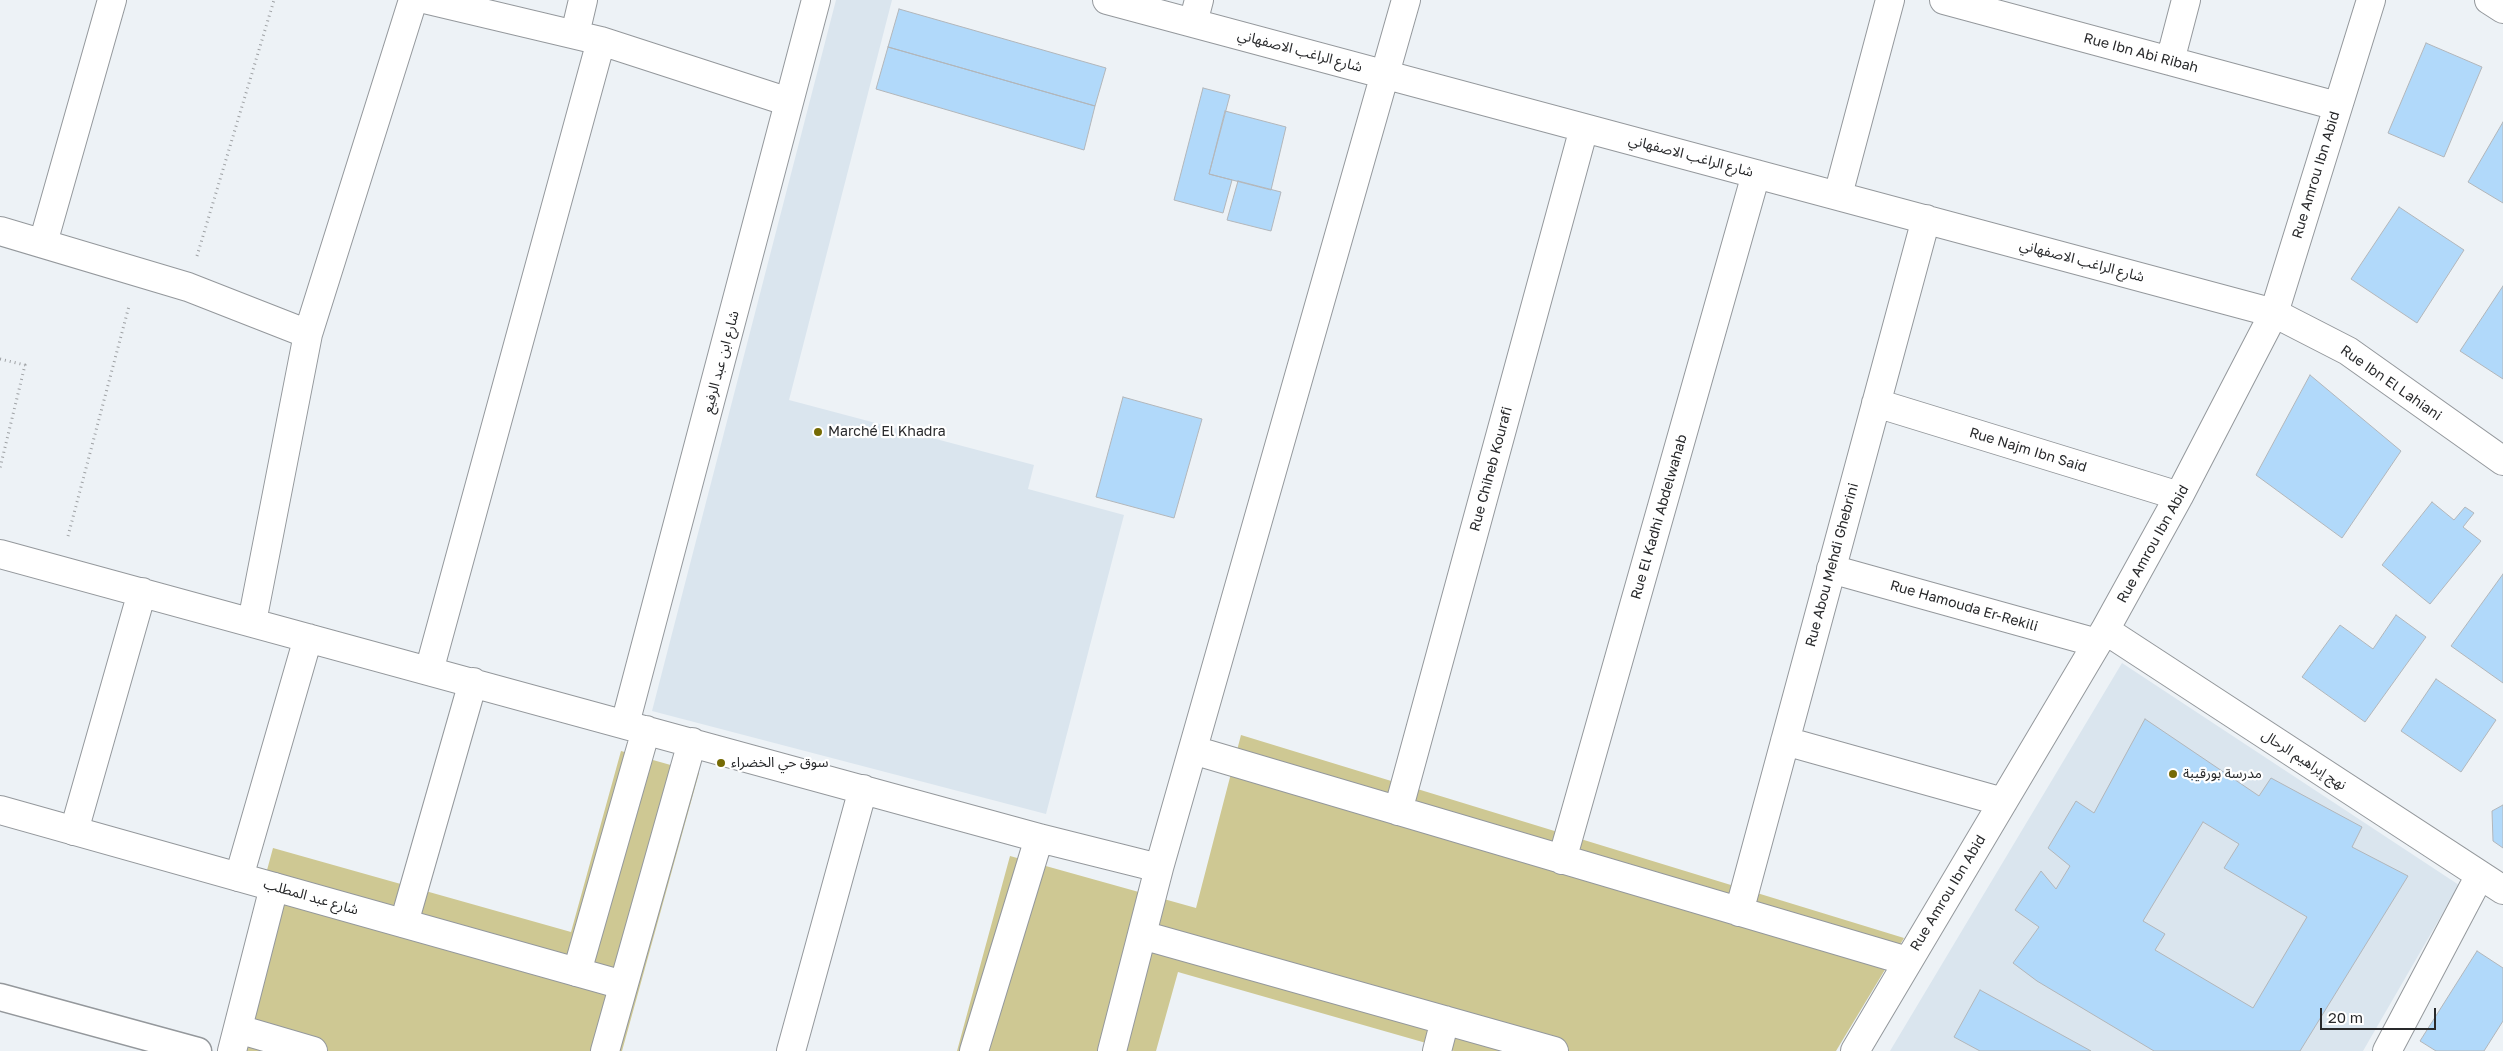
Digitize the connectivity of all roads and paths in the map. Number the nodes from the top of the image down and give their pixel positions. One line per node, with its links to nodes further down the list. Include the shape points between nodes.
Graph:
1 (112, 0): 27 (street)
2 (274, 0): 29 (path)
3 (413, 0): 31 (street)
4 (583, 0): 16 (street)
5 (816, 0): 20 (street, شارع ابن عبد الرفيع)
6 (1108, 0): 15 (street, شارع الراغب الاصفهاني)
7 (1406, 0): 19 (street)
8 (1890, 0): 24 (street)
9 (1944, 0): 18 (street, Rue Ibn Abi Ribah)
10 (2186, 0): 18 (street)
11 (2371, 0): 21 (street, Rue Amrou Ibn Abid)
12 (2489, 0): 14 (street)
13 (443, 2): 16 (street)
14 (2503, 9)
15 (1196, 11): 19 (street, شارع الراغب الاصفهاني)
16 (575, 34): 17 (street)
17 (601, 41): 20 (street); 44 (street)
18 (2170, 61): 21 (street, Rue Ibn Abi Ribah)
19 (1385, 74): 22 (street, شارع الراغب الاصفهاني); 49 (street)
20 (789, 102): 46 (street, شارع ابن عبد الرفيع)
21 (2337, 106): 30 (street, Rue Amrou Ibn Abid)
22 (1584, 128): 23 (street, شارع الراغب الاصفهاني); 53 (street, Rue Chiheb Kourafi)
23 (1756, 174): 24 (street, شارع الراغب الاصفهاني); 56 (street, Rue El Kadhi Abdelwahab)
24 (1838, 196): 25 (street, شارع الراغب الاصفهاني)
25 (1926, 219): 30 (street, شارع الراغب الاصفهاني); 33 (street, Rue Abou Mehdi Ghebrini)
26 (0, 231): 27 (street)
27 (43, 243): 28 (street)
28 (138, 271): 29 (street); 39 (path)
29 (188, 287): 31 (street)
30 (2274, 313): 34 (street, Rue Ibn El Lahiani, via 2348,351); 36 (street, Rue Amrou Ibn Abid)
31 (308, 334): 41 (street)
32 (0, 359): 35 (path, via 25,365)
33 (1876, 403): 36 (street, Rue Najm Ibn Said); 38 (street, Rue Abou Mehdi Ghebrini)
34 (2503, 461)
35 (0, 468)
36 (2179, 496): 42 (street, Rue Amrou Ibn Abid)
37 (0, 554): 39 (street)
38 (1832, 569): 42 (street, Rue Hamouda Er-Rekili); 47 (street, Rue Abou Mehdi Ghebrini)
39 (59, 570): 40 (street)
40 (142, 592): 41 (street); 54 (street)
41 (252, 622): 43 (street)
42 (2101, 637): 51 (street, Rue Amrou Ibn Abid); 58 (street, نهج إبراهيم الرحال)
43 (308, 638): 44 (street); 59 (street)
44 (429, 671): 45 (street)
45 (473, 682): 46 (street); 63 (street)
46 (636, 727): 48 (street); 66 (street, شارع ابن عبد الرفيع)
47 (1785, 741): 51 (street); 62 (street, Rue Abou Mehdi Ghebrini)
48 (692, 742): 50 (street); 67 (street)
49 (1193, 750): 53 (street); 57 (street)
50 (863, 789): 55 (street); 74 (street)
51 (2003, 802): 65 (street, Rue Amrou Ibn Abid)
52 (0, 810): 54 (street, شارع عبد المطلب)
53 (1398, 812): 56 (street)
54 (74, 831): 59 (street, شارع عبد المطلب)
55 (1039, 838): 57 (street); 75 (street)
56 (1562, 860): 62 (street)
57 (1160, 868): 64 (street)
58 (2480, 875): 61 (street, نهج إبراهيم الرحال); 80 (street)
59 (240, 877): 60 (street, شارع عبد المطلب)
60 (274, 887): 63 (street, شارع عبد المطلب); 70 (street)
61 (2503, 890)
62 (1739, 912): 65 (street)
63 (404, 923): 66 (street, شارع عبد المطلب)
64 (1142, 935): 69 (street); 76 (street)
65 (1907, 961): 79 (street, Rue Amrou Ibn Abid)
66 (577, 972): 67 (street, شارع عبد المطلب)
67 (623, 985): 73 (street)
68 (0, 997): 71 (street)
69 (1445, 1020): 77 (street); 78 (street)
70 (235, 1040): 72 (street)
71 (198, 1051)
72 (313, 1051)
73 (605, 1051)
74 (791, 1051)
75 (974, 1051)
76 (1112, 1051)
77 (1437, 1051)
78 (1554, 1051)
79 (1855, 1051)
80 (2387, 1051)

